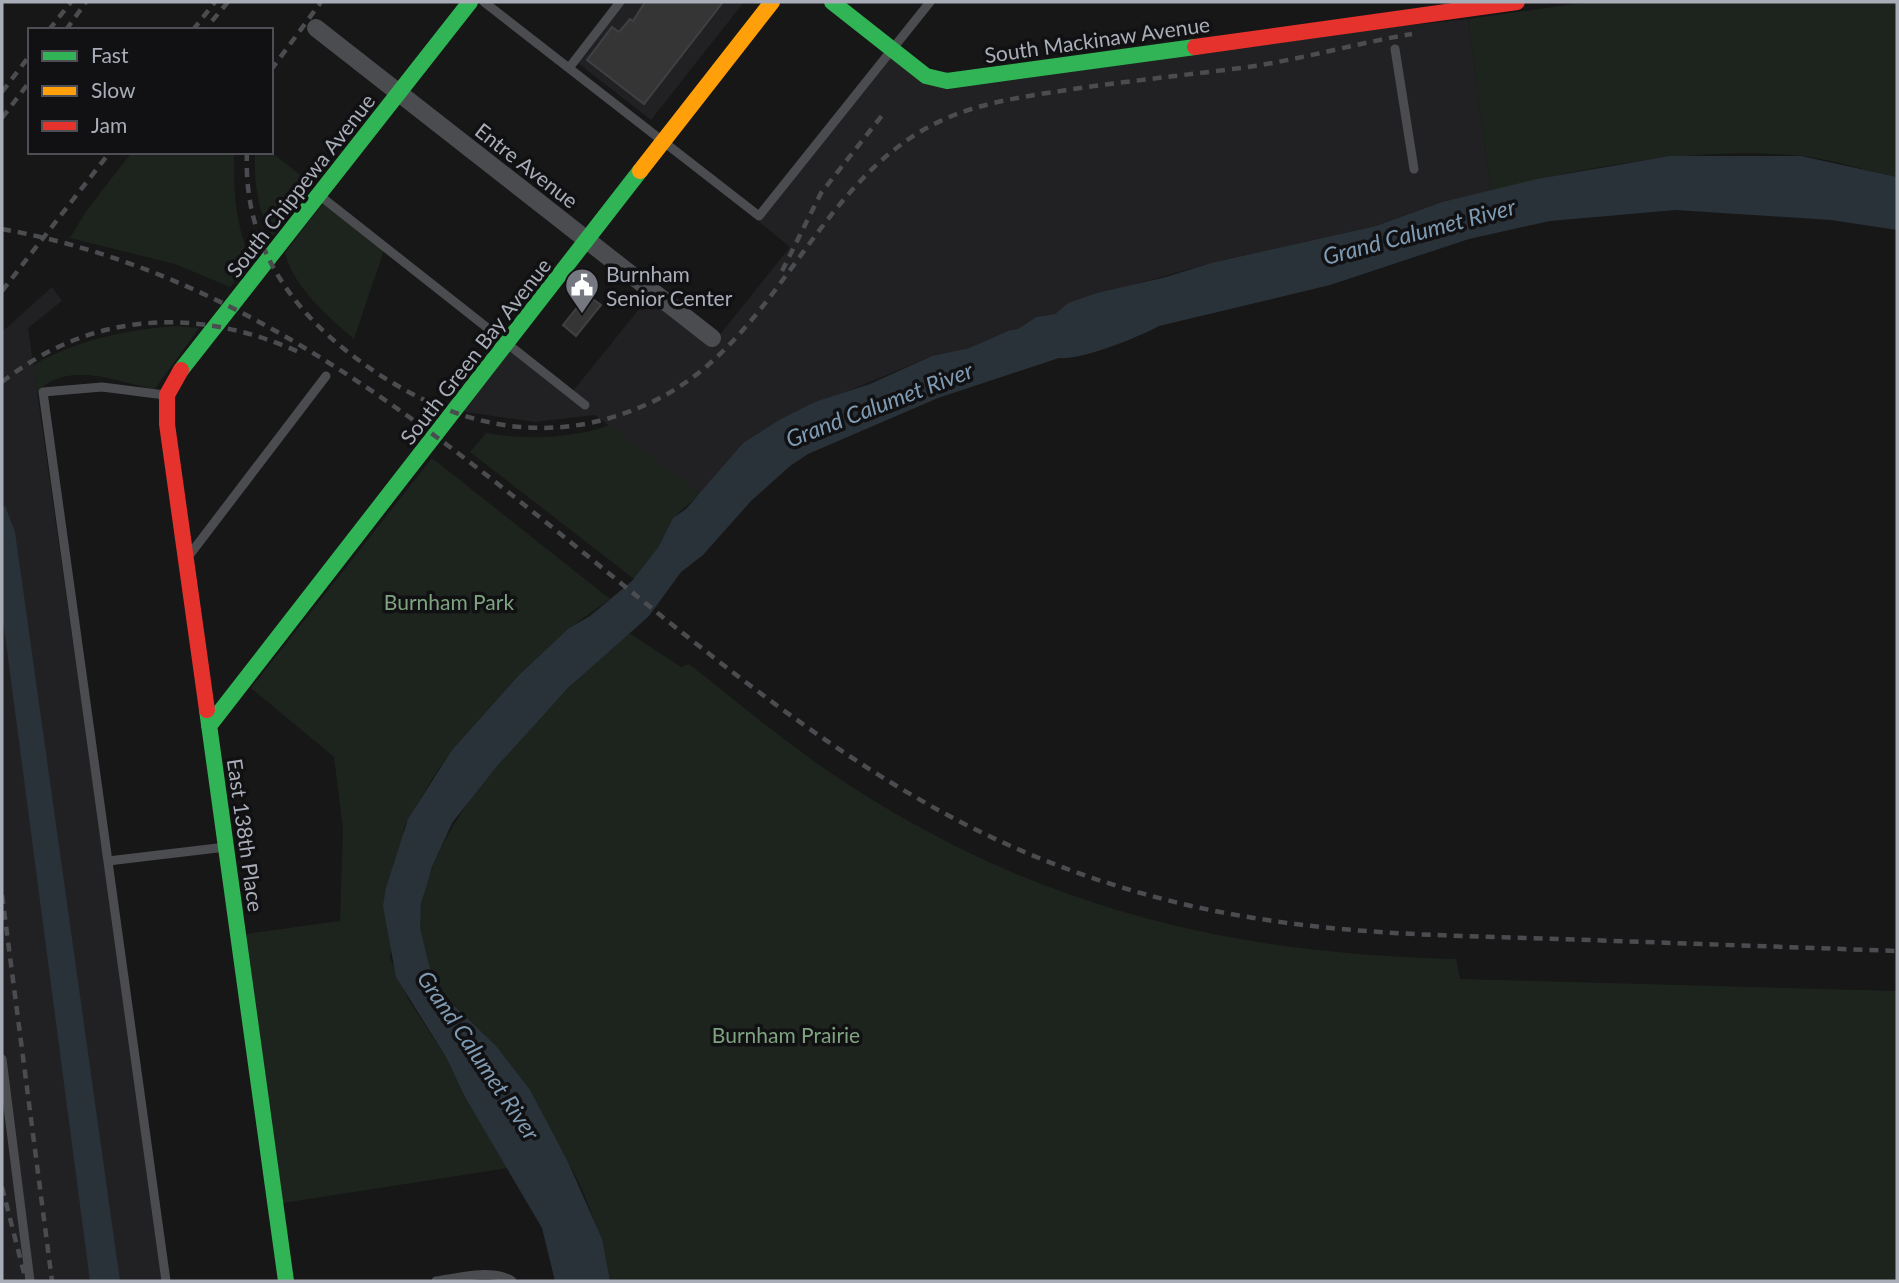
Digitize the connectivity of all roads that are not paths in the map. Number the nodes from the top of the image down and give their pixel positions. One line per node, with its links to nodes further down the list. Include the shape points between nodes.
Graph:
1 (470, 2): 13 (street, South Chippewa Avenue)
2 (484, 2): 12 (lane)
3 (620, 2): 12 (lane)
4 (772, 2): 14 (street, South Green Bay Avenue)
5 (832, 2): 10 (street, South Mackinaw Avenue)
6 (930, 2): 10 (lane)
7 (1517, 2): 8 (street, South Mackinaw Avenue)
8 (1452, 6): 10 (street, South Mackinaw Avenue, via 947,81 926,76)
9 (316, 28): 13 (street, Entre Avenue)
10 (893, 49): 14 (lane, via 759,216)
11 (1395, 49): 15 (lane)
12 (569, 68): 14 (lane)
13 (398, 94): 16 (street, South Chippewa Avenue); 17 (street, Entre Avenue)
14 (664, 142): 17 (street, South Green Bay Avenue)
15 (1414, 169)
16 (318, 194): 19 (lane); 21 (street, South Chippewa Avenue, via 178,373)
17 (587, 240): 18 (street, Entre Avenue); 19 (street, South Green Bay Avenue)
18 (712, 338)
19 (506, 343): 22 (lane); 24 (street, South Green Bay Avenue)
20 (326, 376): 23 (lane)
21 (167, 395): 23 (street, East 138th Place); 26 (lane, via 102,387 43,392)
22 (584, 405)
23 (186, 559): 24 (street, East 138th Place)
24 (209, 726): 25 (street, East 138th Place)
25 (227, 846): 26 (lane); 30 (street, East 138th Place)
26 (107, 861): 29 (lane)
27 (2, 1059): 28 (lane)
28 (30, 1281)
29 (166, 1281)
30 (286, 1281)
31 (436, 1281): 32 (lane, via 501,1275)
32 (512, 1281)

